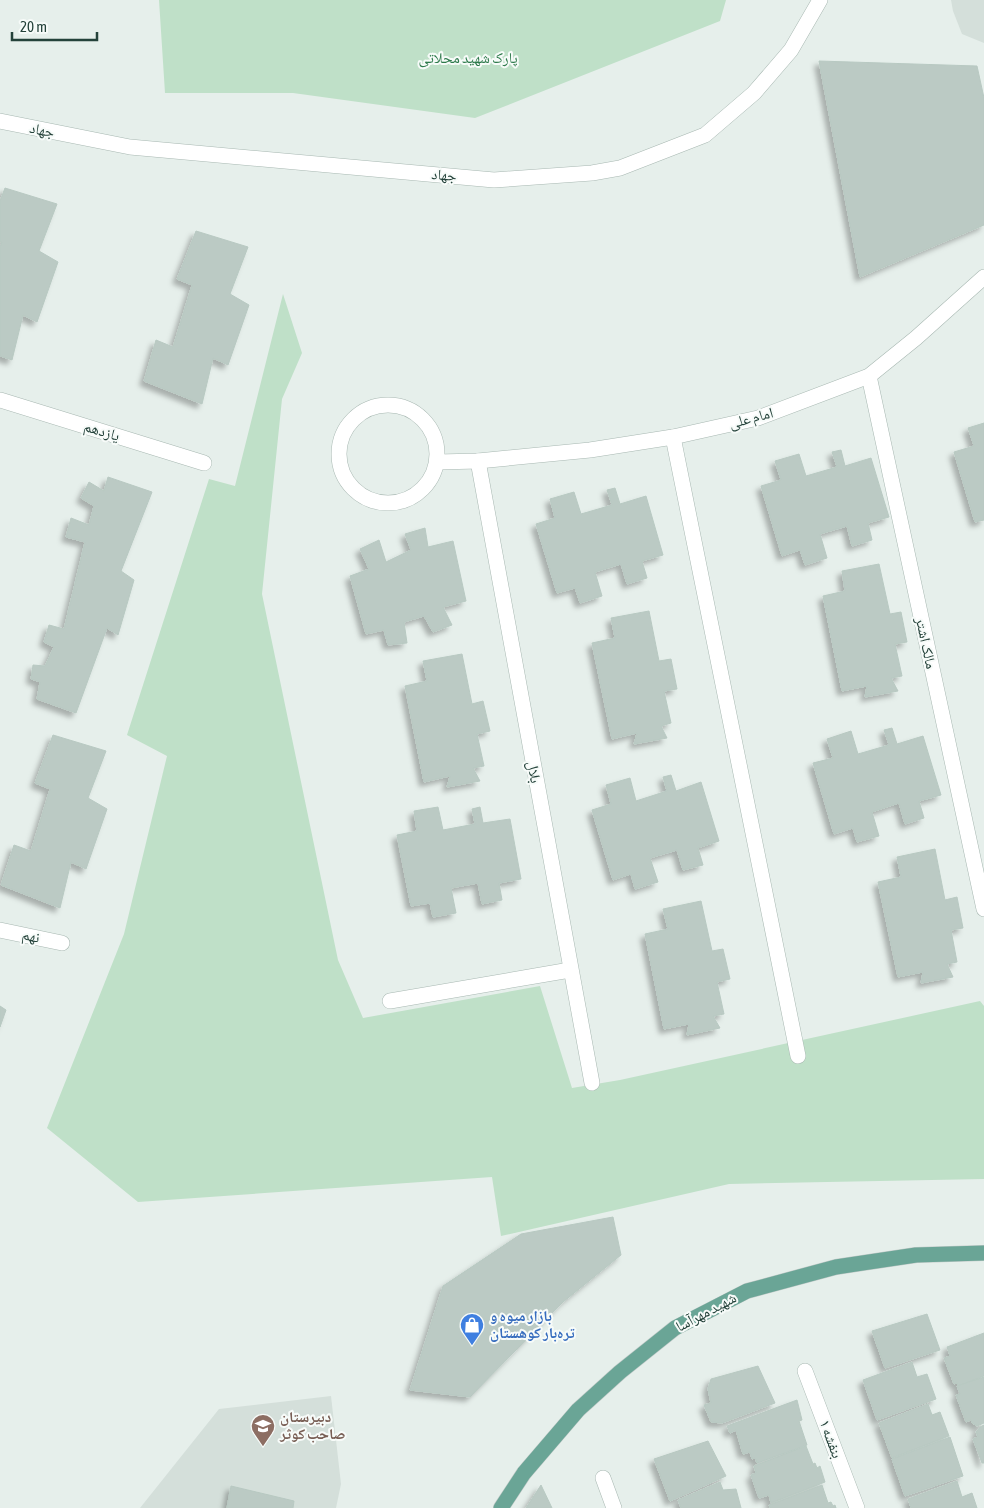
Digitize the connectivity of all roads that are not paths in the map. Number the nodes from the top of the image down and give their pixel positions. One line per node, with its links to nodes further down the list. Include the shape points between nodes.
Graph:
1 (820, 0): 2 (street, جهاد, via 791,50 754,93 705,135 620,168 592,173 494,180 130,147)
2 (0, 121)
3 (984, 277): 4 (street, امام علی)
4 (869, 376): 6 (street, امام علی, via 758,418); 10 (street, مالک اشتر)
5 (0, 400): 9 (street, یازدهم)
6 (673, 436): 7 (street, امام علی, via 590,450); 15 (street)
7 (478, 461): 8 (street, امام علی); 13 (street, بلال)
8 (438, 462): 8 (street, via 432,429 421,416 406,407 374,406 348,424 341,439 342,472 350,486 362,496 378,502 394,504 410,499 433,477)
9 (204, 463)
10 (984, 909)
11 (0, 930): 12 (street, نهم)
12 (62, 943)
13 (570, 970): 14 (street); 16 (street, بلال)
14 (390, 1001)
15 (798, 1056)
16 (592, 1083)
17 (984, 1253): 20 (main road, شهید مهرآسا, via 916,1255 836,1267 747,1290 675,1328 578,1410 524,1473)
18 (805, 1371): 22 (street, بنفشه ۱)
19 (603, 1478): 21 (street)
20 (501, 1508)
21 (614, 1508)
22 (857, 1508)

